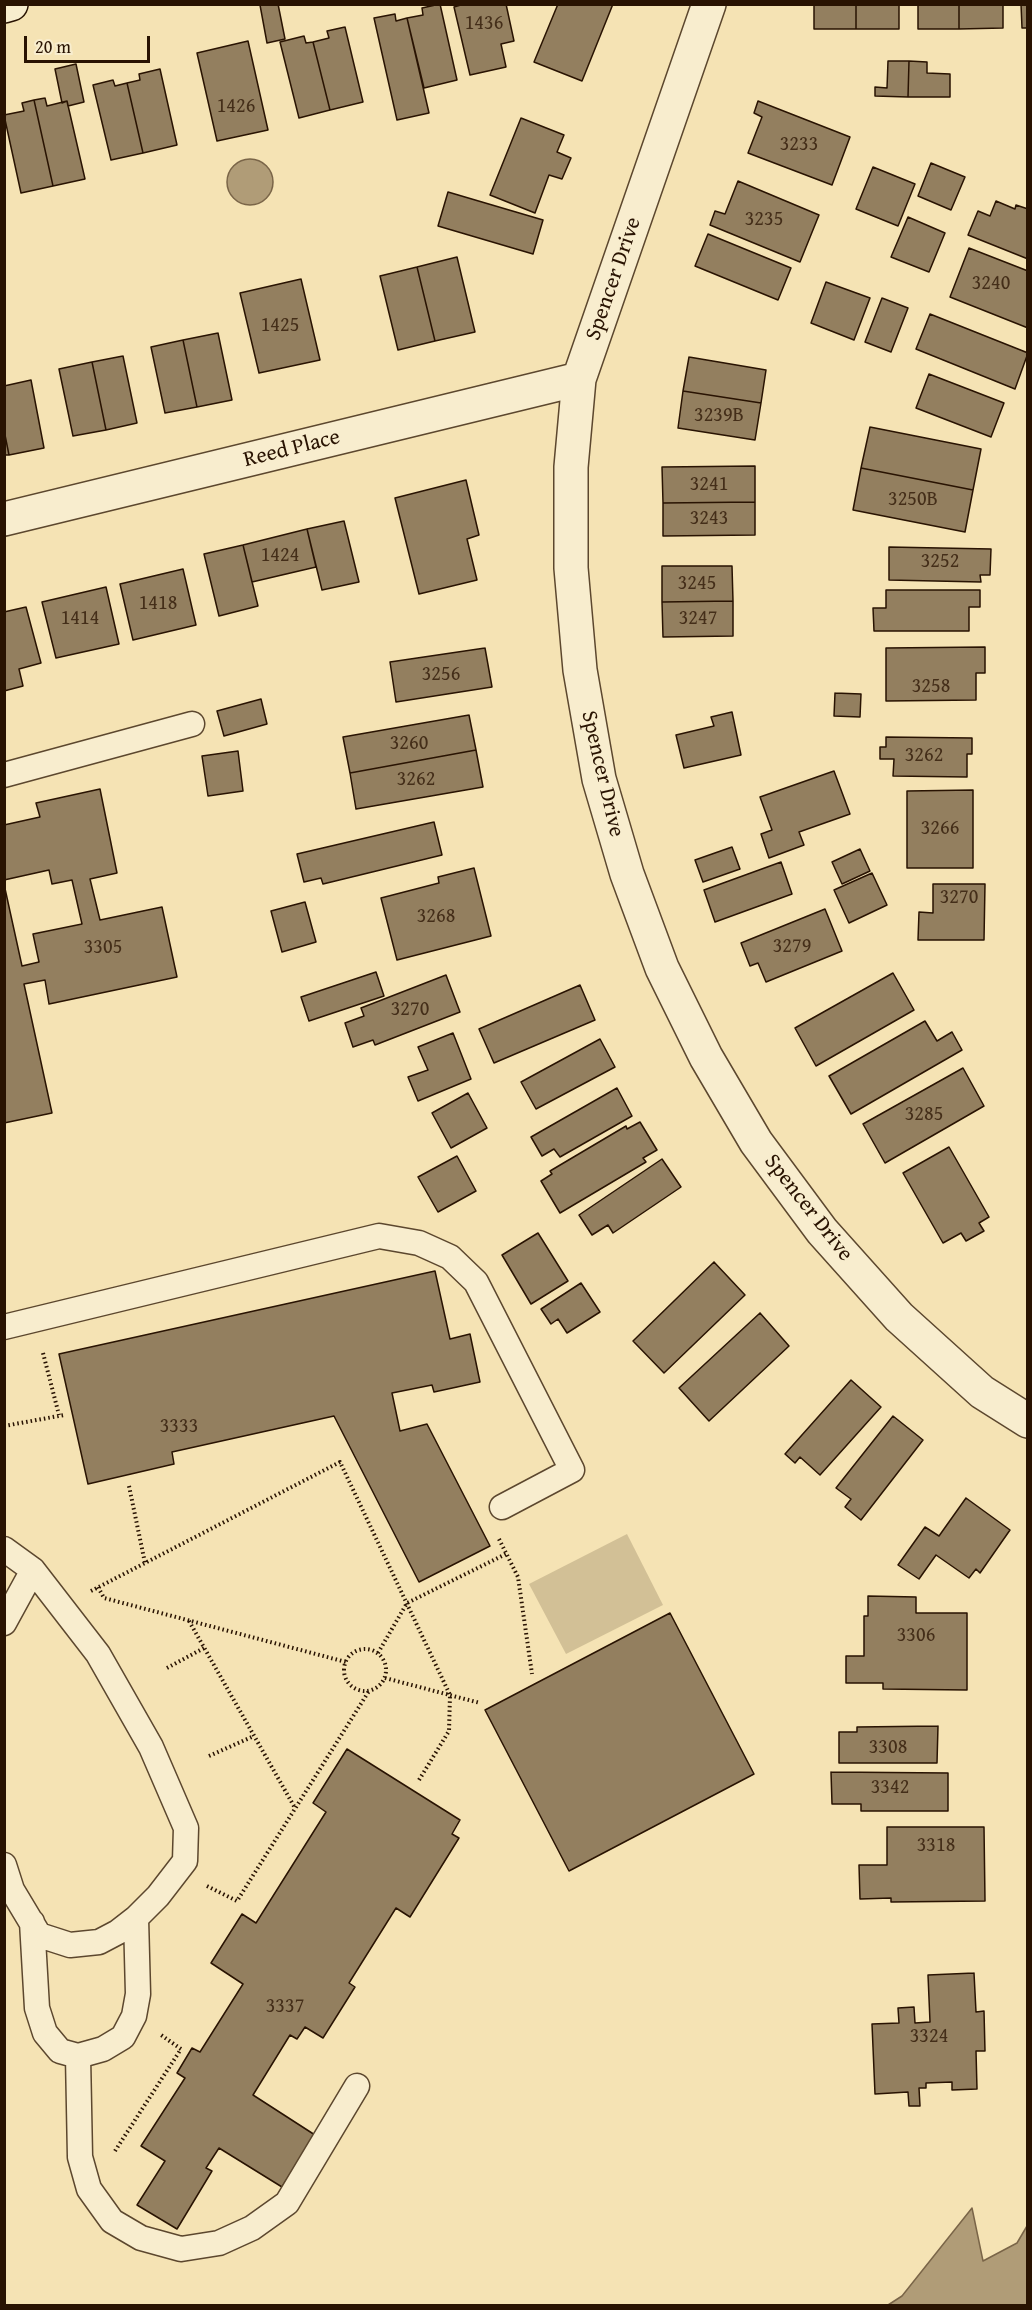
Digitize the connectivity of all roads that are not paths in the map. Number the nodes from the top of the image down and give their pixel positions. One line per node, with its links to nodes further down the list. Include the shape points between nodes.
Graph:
1 (11, 4): 3 (street)
2 (709, 4): 4 (street, Spencer Drive)
3 (4, 6)
4 (579, 380): 5 (street, Reed Place); 9 (street, Spencer Drive, via 571,467 571,568 580,670 599,778 627,874 662,968 706,1057 756,1142 822,1231 899,1317 982,1392)
5 (4, 519)
6 (192, 724): 7 (lane)
7 (4, 775)
8 (4, 1327): 10 (lane, via 379,1236 419,1243 450,1257 477,1282 573,1470)
9 (1028, 1421)
10 (502, 1507)
11 (4, 1549): 12 (lane)
12 (33, 1570): 13 (lane); 15 (lane, via 98,1654 151,1747 186,1828 185,1861)
13 (4, 1623)
14 (4, 1865): 16 (lane, via 12,1890)
15 (136, 1918): 16 (lane, via 99,1942 70,1945 39,1935); 17 (lane, via 138,1994 134,2016 123,2037 103,2049)
16 (32, 1922): 17 (lane, via 37,2008 45,2033 60,2051)
17 (78, 2056): 18 (lane, via 80,2157 89,2188 112,2221 141,2238 181,2249 219,2243 252,2228 287,2203)
18 (357, 2086)

